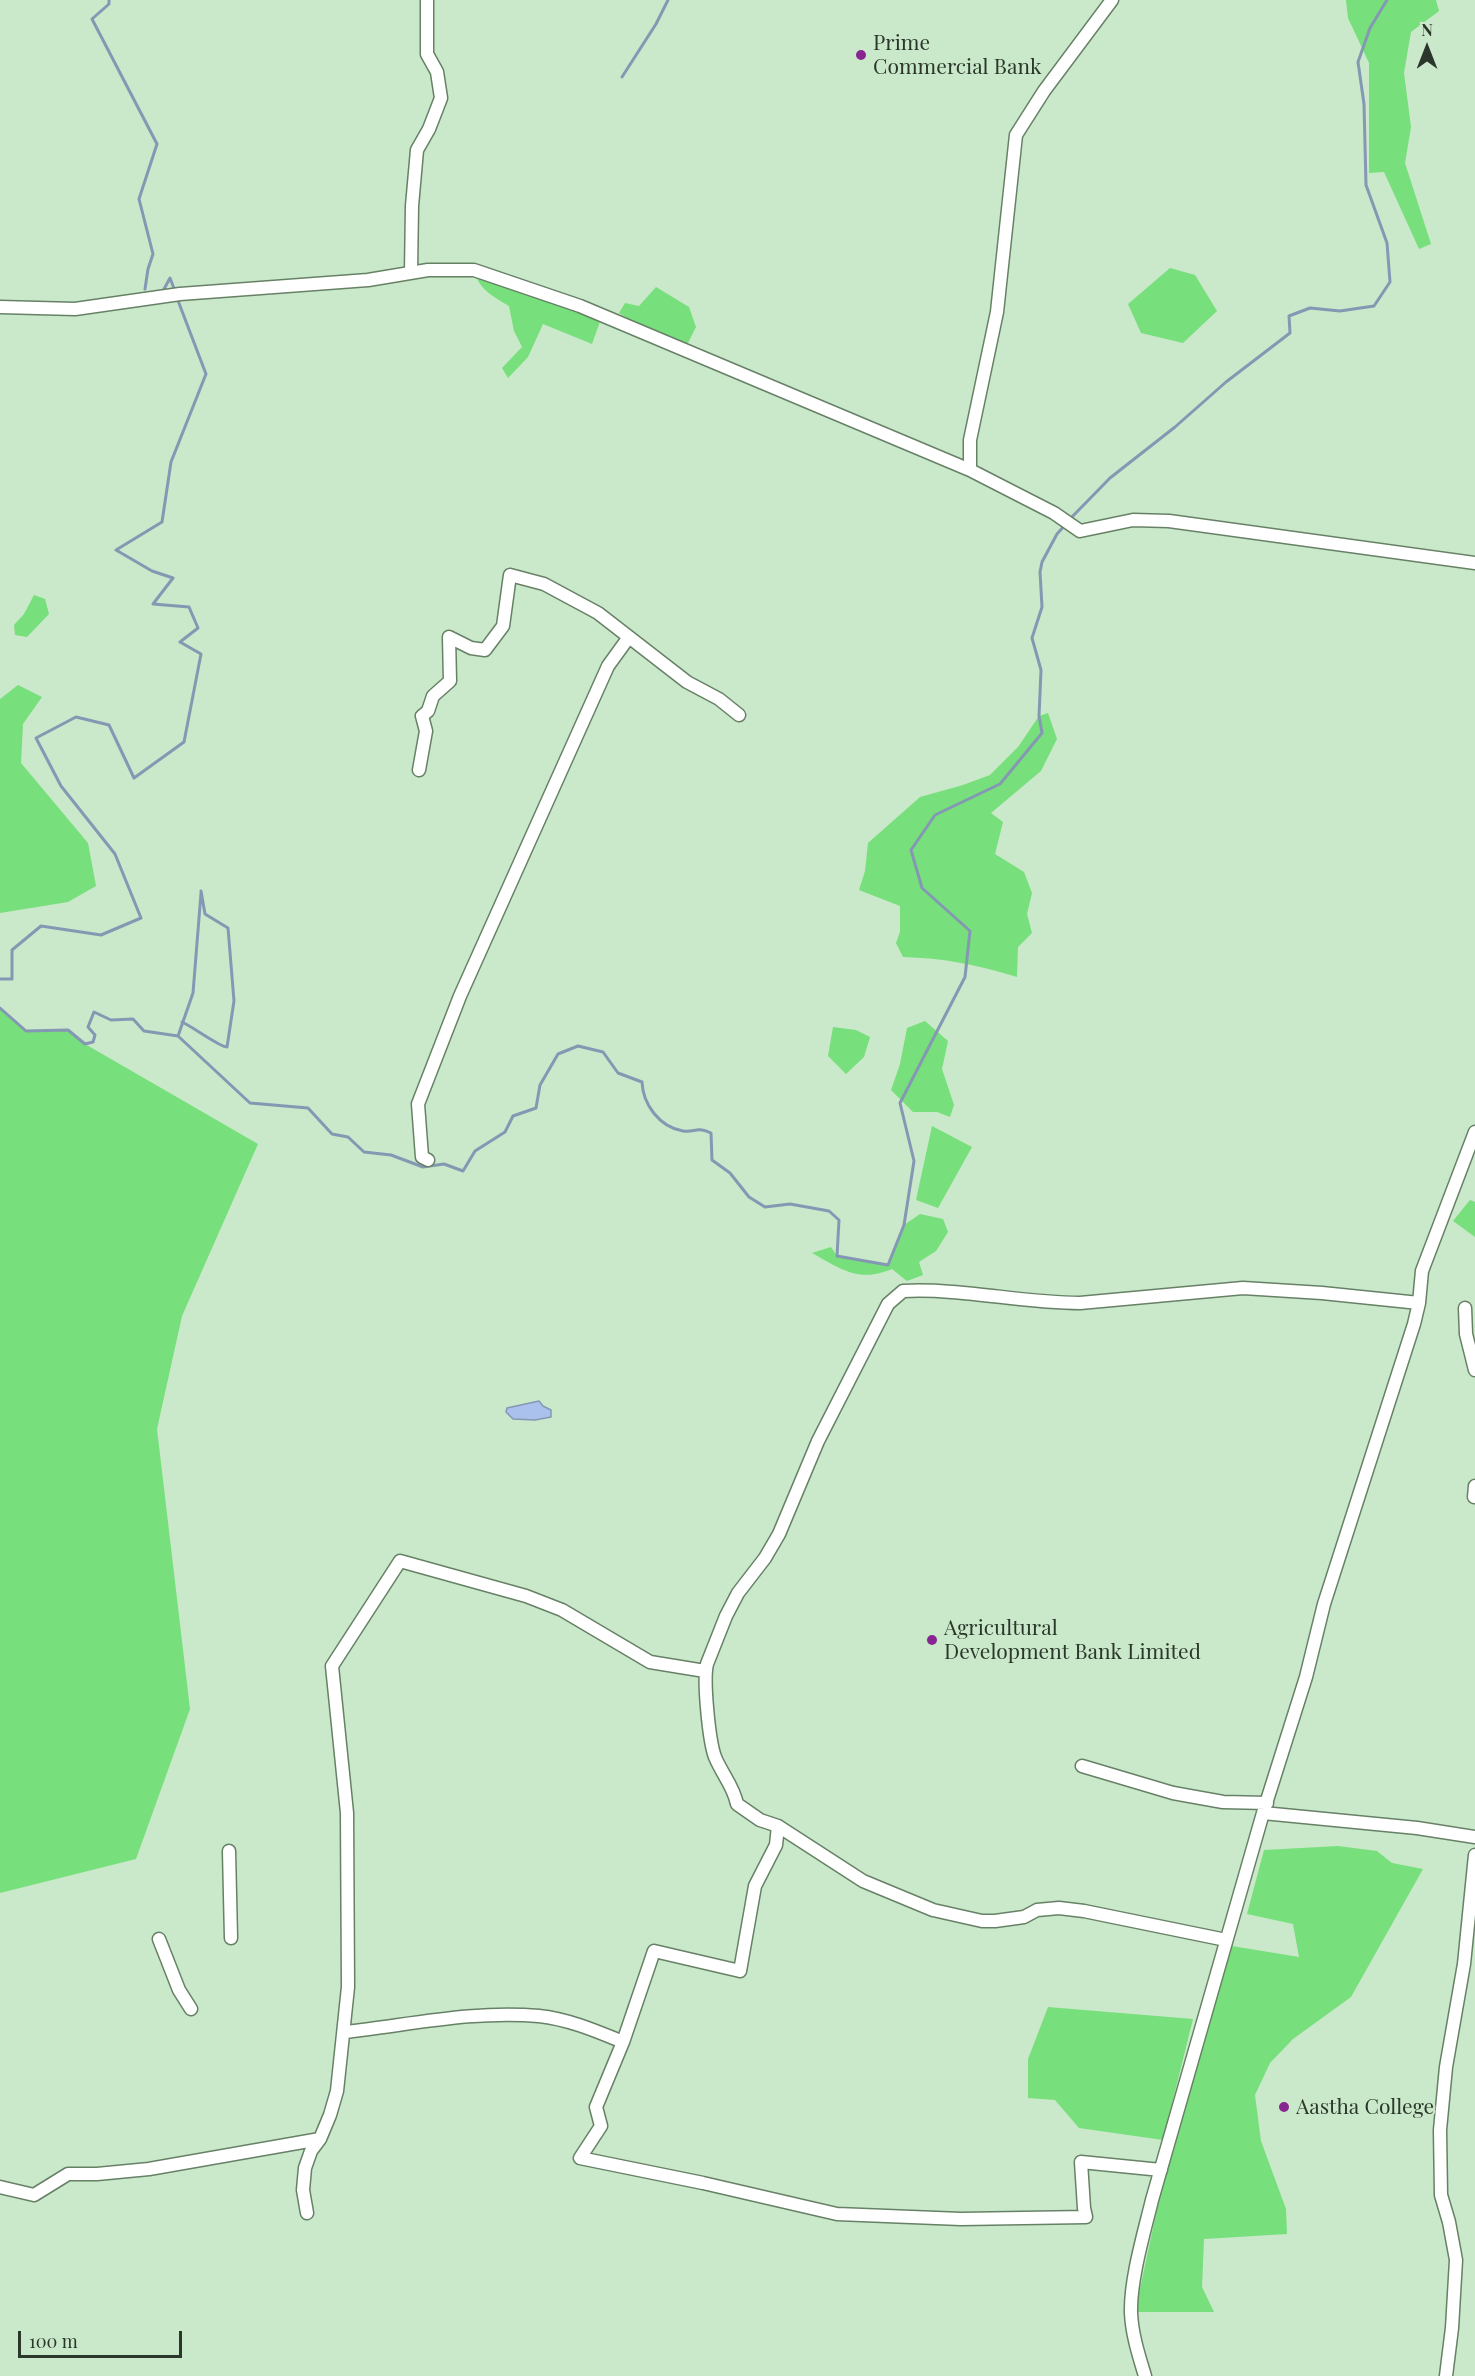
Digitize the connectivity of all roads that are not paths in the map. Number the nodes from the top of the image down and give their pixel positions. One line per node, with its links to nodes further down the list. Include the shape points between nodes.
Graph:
1 (427, 0): 3 (street, via 427,54 436,72 441,98 417,150)
2 (1112, 0): 5 (street, via 1016,135 997,312 970,440)
3 (411, 272): 4 (street, via 369,280 174,295 75,309); 5 (street, via 474,270 580,306)
4 (0, 307)
5 (970, 470): 6 (street, via 1054,513 1080,531 1133,520 1169,521)
6 (1475, 563)
7 (629, 637): 8 (street, via 687,682); 9 (street, via 598,613 544,584 510,575 503,626 485,650 449,637 450,681 434,696 422,716 426,731); 11 (street, via 608,666 460,996 418,1104 422,1157)
8 (739, 715)
9 (419, 770)
10 (1475, 1132): 12 (street, via 1422,1271)
11 (428, 1160)
12 (1419, 1303): 15 (street, via 1243,1288 1080,1303 954,1292 903,1292 888,1305 818,1442 778,1534 730,1608); 17 (street, via 1324,1604)
13 (1465, 1308): 14 (street, via 1466,1334)
14 (1475, 1370)
15 (705, 1671): 18 (street, via 715,1755 737,1804 760,1820); 26 (street, via 650,1662 562,1610 400,1561 332,1666 347,1813 349,1935)
16 (1082, 1766): 17 (street, via 1173,1794)
17 (1265, 1808): 19 (street); 24 (street)
18 (778, 1826): 24 (street, via 862,1881 933,1910 982,1921 1024,1917 1037,1910 1059,1908); 27 (street, via 776,1845 755,1886 740,1971 654,1951)
19 (1475, 1837)
20 (229, 1851): 22 (street)
21 (1475, 1855): 33 (street, via 1440,2130 1441,2195 1455,2260)
22 (231, 1938)
23 (159, 1939): 25 (street, via 179,1990)
24 (1227, 1940): 29 (street)
25 (191, 2009)
26 (345, 2032): 27 (street, via 477,2014 540,2016 578,2024); 28 (street, via 337,2091)
27 (623, 2042): 29 (street, via 596,2107 601,2126 580,2158 837,2214 962,2219 1086,2217 1081,2162)
28 (320, 2139): 30 (street, via 149,2169 68,2174 34,2195); 31 (street, via 305,2168)
29 (1161, 2170): 32 (street, via 1132,2296 1131,2313)
30 (0, 2187)
31 (307, 2213)
32 (1145, 2376)
33 (1446, 2376)

